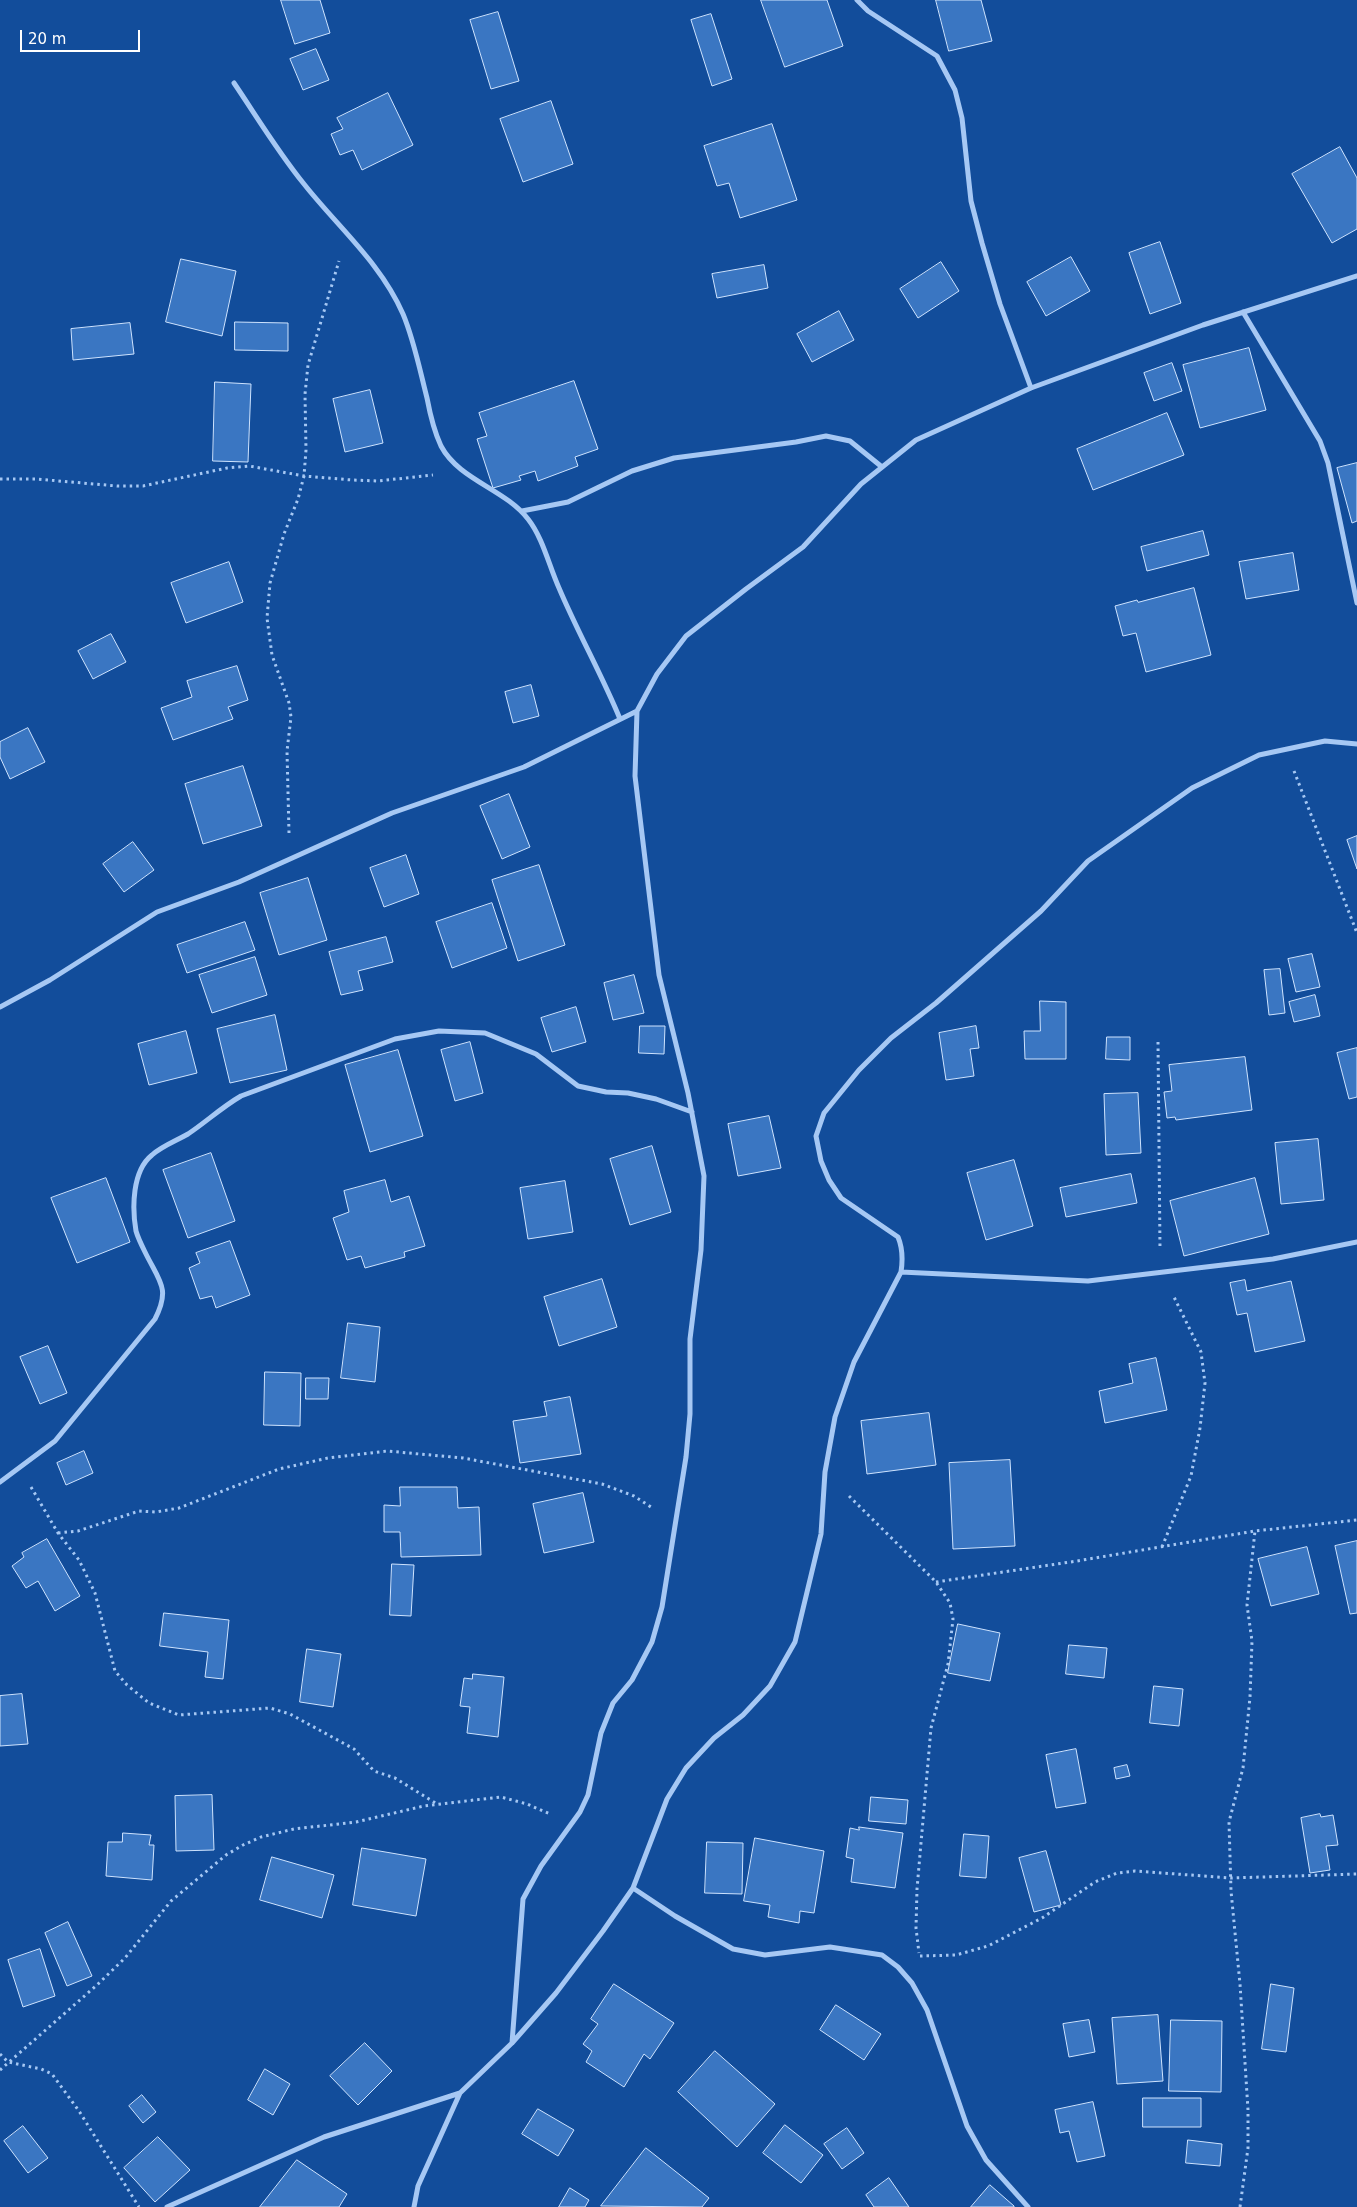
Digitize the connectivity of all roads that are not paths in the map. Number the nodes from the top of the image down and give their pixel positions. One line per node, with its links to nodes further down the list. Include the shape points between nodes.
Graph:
1 (857, 0): 5 (street, via 868,11 937,56 955,90 962,118 971,200 1000,304)
2 (234, 84): 7 (street, via 303,183 378,271 403,314 441,446 466,472)
3 (1357, 276): 4 (street)
4 (1243, 312): 5 (street); 8 (street, via 1320,441 1328,463)
5 (1031, 388): 6 (street, via 916,440)
6 (882, 467): 7 (street, via 850,441 826,436 674,458 632,471 568,502); 9 (street, via 861,484 803,547 686,636 657,674)
7 (522, 511): 10 (street, via 536,530 559,589)
8 (1357, 603)
9 (636, 711): 10 (street); 13 (street, via 635,776 660,975)
10 (620, 719): 12 (street, via 524,767 392,813 239,882 157,912 50,980)
11 (1357, 744): 15 (street, via 1325,741 1260,755 1192,788 1088,861 1041,910 936,1003 891,1038 859,1070 824,1113 816,1136 821,1161 841,1198 898,1237 903,1253)
12 (0, 1007)
13 (692, 1112): 16 (street, via 656,1099 578,1086 536,1054 485,1033 439,1031 394,1039 241,1096 151,1156 140,1170 134,1199 136,1232 159,1280 163,1304 150,1326 54,1441); 18 (street, via 704,1176 701,1250 690,1339 690,1414 686,1457 662,1607 652,1642 632,1680 613,1703 601,1733 588,1795 523,1899)
14 (1357, 1242): 15 (street, via 1273,1259 1088,1281)
15 (901, 1272): 17 (street, via 854,1362 835,1417 825,1472 821,1534 795,1642 770,1686 743,1716 714,1738 686,1768 667,1799)
16 (0, 1482)
17 (633, 1888): 18 (street, via 562,1985); 22 (street, via 733,1949 765,1955 830,1947 882,1955 898,1967 912,1983 927,2010 951,2085 986,2160)
18 (512, 2043): 19 (street)
19 (460, 2093): 20 (street, via 324,2137); 21 (street, via 418,2186)
20 (166, 2207)
21 (414, 2207)
22 (1028, 2207)

